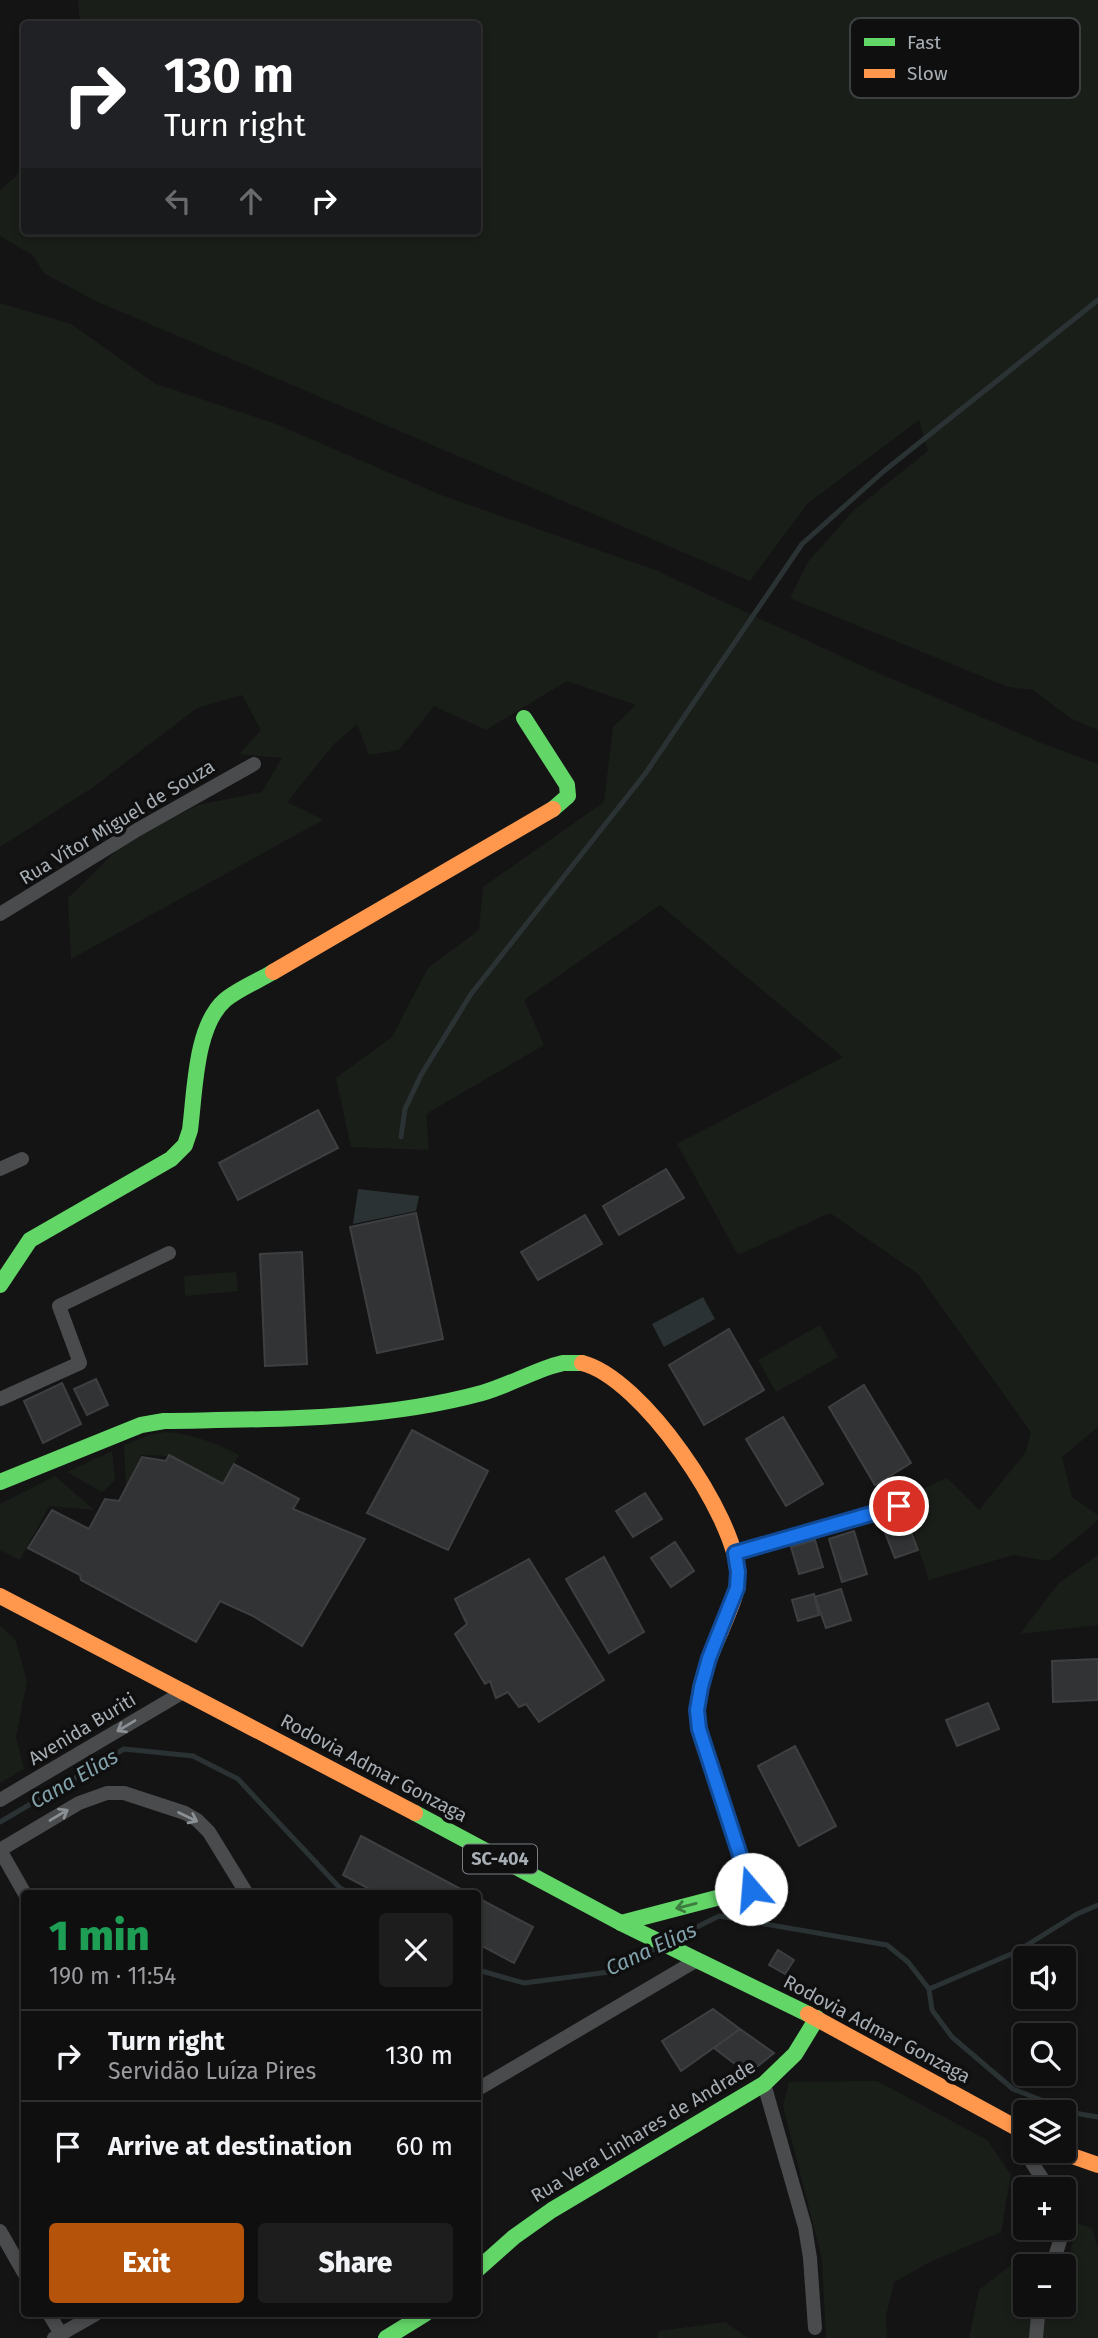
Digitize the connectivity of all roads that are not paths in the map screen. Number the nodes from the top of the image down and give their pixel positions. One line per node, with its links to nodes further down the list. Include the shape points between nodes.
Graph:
1 (524, 718): 7 (street, via 567,785 568,796 557,807 225,1000 203,1036 185,1145 171,1159 30,1240)
2 (254, 764): 3 (street, Rua Vítor Miguel de Souza)
3 (0, 914)
4 (22, 1159): 5 (street)
5 (0, 1169)
6 (169, 1253): 8 (street, via 59,1306 80,1363)
7 (0, 1285)
8 (0, 1399)
9 (2, 1477): 11 (street, via 141,1425 424,1405 495,1389 565,1364 584,1364 628,1390 667,1434 706,1491)
10 (899, 1506): 11 (street)
11 (735, 1553): 18 (street, one-way to 18, via 737,1588 709,1658 697,1710 699,1729 751,1889)
12 (0, 1596): 13 (street, Rodovia Admar Gonzaga / SC-404)
13 (184, 1691): 14 (street, Avenida Buriti, one-way to 14); 18 (street, Rodovia Admar Gonzaga / SC-404)
14 (0, 1800)
15 (0, 1850): 16 (street); 17 (street, one-way to 17, via 79,1803 107,1793 124,1793 197,1820)
16 (23, 1890)
17 (245, 1890)
18 (621, 1923): 19 (street, Rodovia Admar Gonzaga / SC-404)
19 (697, 1960): 20 (street, Rodovia Admar Gonzaga / SC-404); 22 (street)
20 (817, 2018): 21 (street, Rua Vera Linhares de Andrade, via 802,2048); 23 (street, Rodovia Admar Gonzaga / SC-404)
21 (764, 2084): 27 (street, Rua Vera Linhares de Andrade, via 552,2210); 33 (street, via 805,2227)
22 (481, 2087)
23 (1013, 2127)
24 (1076, 2159): 25 (street)
25 (1098, 2165)
26 (0, 2231): 28 (street)
27 (481, 2266)
28 (21, 2268)
29 (49, 2317): 34 (street)
30 (91, 2317): 34 (street)
31 (420, 2317): 35 (street)
32 (1038, 2317): 36 (street)
33 (815, 2328)
34 (57, 2336)
35 (386, 2338)
36 (1036, 2338)

